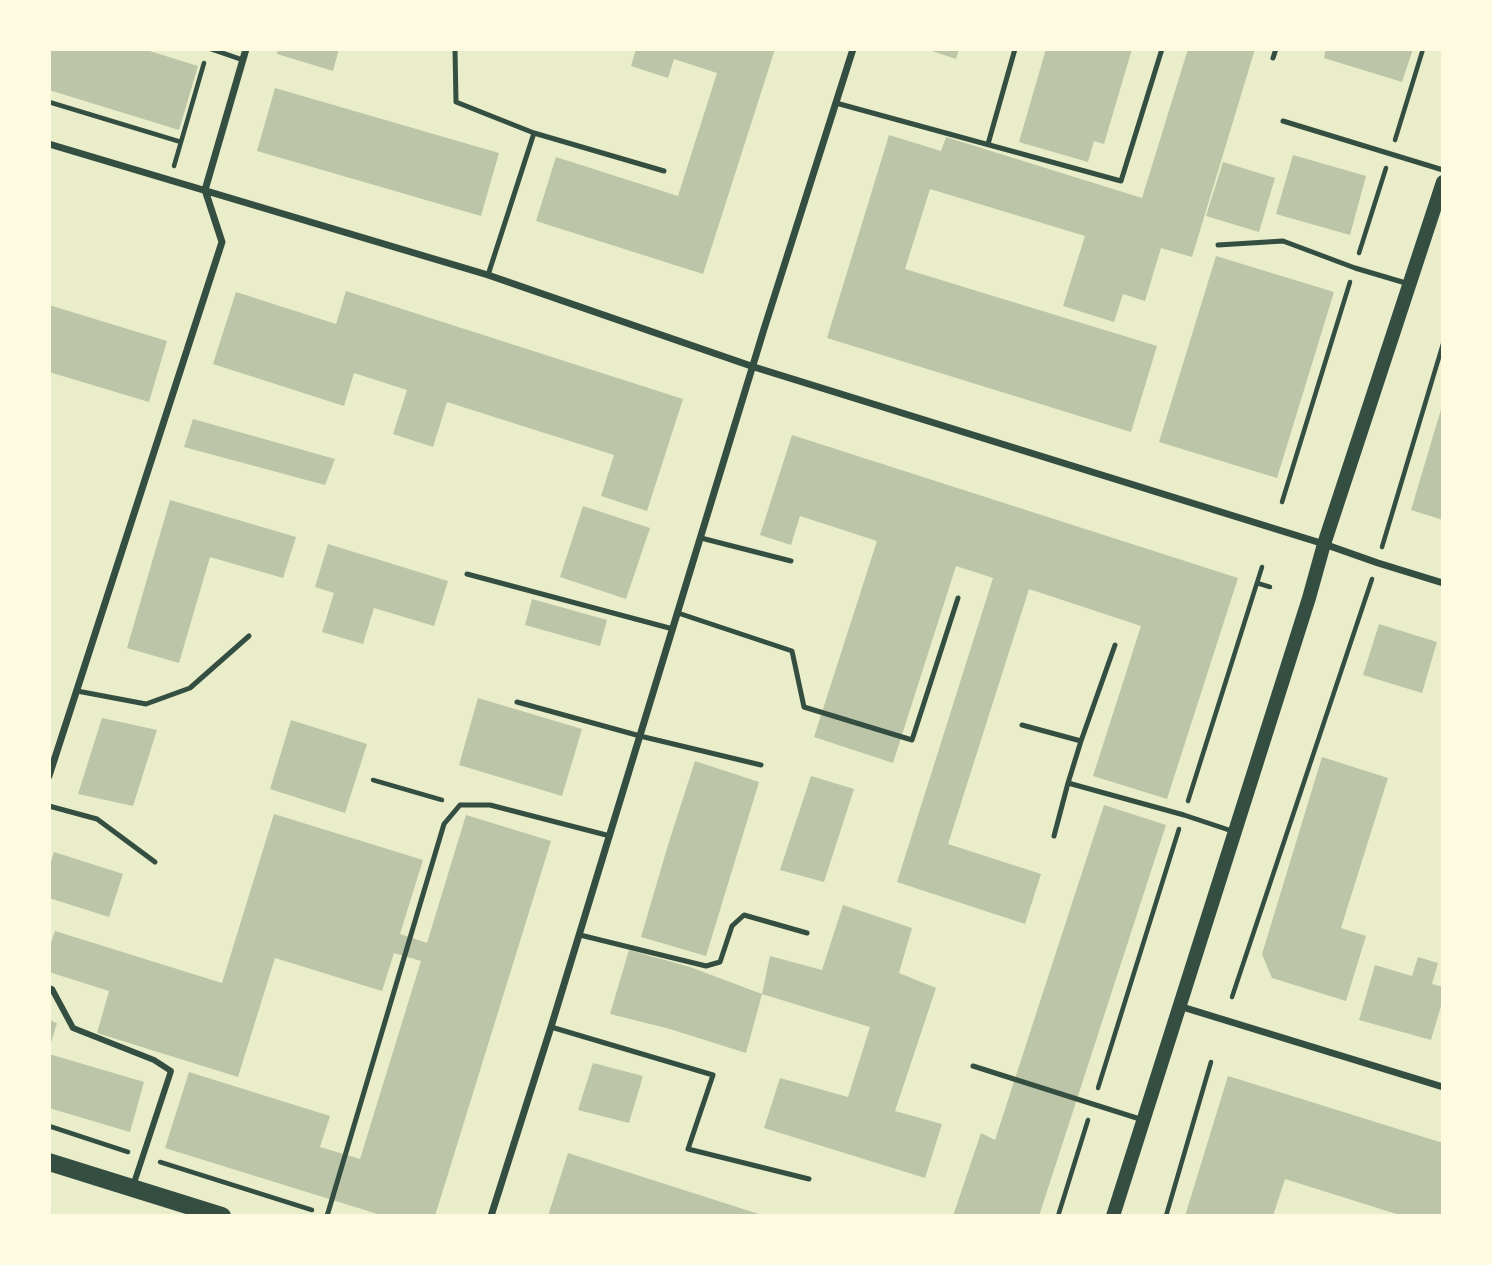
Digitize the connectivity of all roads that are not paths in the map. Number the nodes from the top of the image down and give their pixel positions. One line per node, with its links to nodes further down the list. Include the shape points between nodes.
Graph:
1 (211, 49): 9 (lane)
2 (246, 49): 9 (street)
3 (455, 49): 12 (lane, via 456,102)
4 (853, 49): 10 (street)
5 (1015, 49): 14 (lane)
6 (1162, 49): 14 (lane, via 1121,181)
7 (1276, 49): 8 (lane)
8 (1273, 58)
9 (243, 60): 18 (street)
10 (836, 103): 14 (lane); 22 (street)
11 (1283, 121): 15 (lane)
12 (534, 133): 16 (lane); 20 (lane)
13 (49, 144): 18 (street)
14 (988, 144)
15 (1443, 170)
16 (664, 171)
17 (1443, 181): 21 (main road)
18 (205, 190): 20 (street); 33 (street, via 222,242)
19 (1218, 245): 21 (lane, via 1283,241)
20 (488, 275): 22 (street)
21 (1409, 284): 24 (main road)
22 (754, 367): 23 (street); 24 (street)
23 (701, 538): 25 (lane); 29 (street)
24 (1324, 544): 27 (street); 42 (main road)
25 (791, 561)
26 (467, 574): 30 (lane)
27 (1443, 583)
28 (958, 598): 29 (lane, via 912,740 804,707 792,651)
29 (678, 612): 30 (street)
30 (673, 629): 36 (street)
31 (249, 636): 33 (lane, via 190,688 146,704)
32 (1115, 645): 37 (lane)
33 (77, 691): 39 (street)
34 (517, 702): 36 (lane)
35 (1022, 725): 37 (lane)
36 (640, 736): 38 (lane); 43 (street)
37 (1081, 741): 40 (lane)
38 (761, 765)
39 (49, 776)
40 (1068, 783): 42 (lane); 44 (lane)
41 (49, 806): 45 (lane, via 97,819)
42 (1235, 832): 49 (main road)
43 (610, 836): 47 (street); 57 (lane, via 491,805 460,805 444,824)
44 (1054, 836)
45 (155, 862)
46 (807, 933): 47 (lane, via 744,915 732,926 720,962 706,966)
47 (580, 935): 50 (street)
48 (49, 988): 56 (street, via 73,1028 171,1071)
49 (1179, 1006): 52 (street); 53 (main road)
50 (551, 1027): 55 (lane, via 713,1075 688,1149); 59 (street)
51 (973, 1066): 53 (lane)
52 (1443, 1087)
53 (1143, 1120): 60 (main road)
54 (49, 1162): 56 (main road)
55 (809, 1179)
56 (132, 1188): 58 (main road)
57 (327, 1215)
58 (222, 1216)
59 (491, 1216)
60 (1112, 1216)

